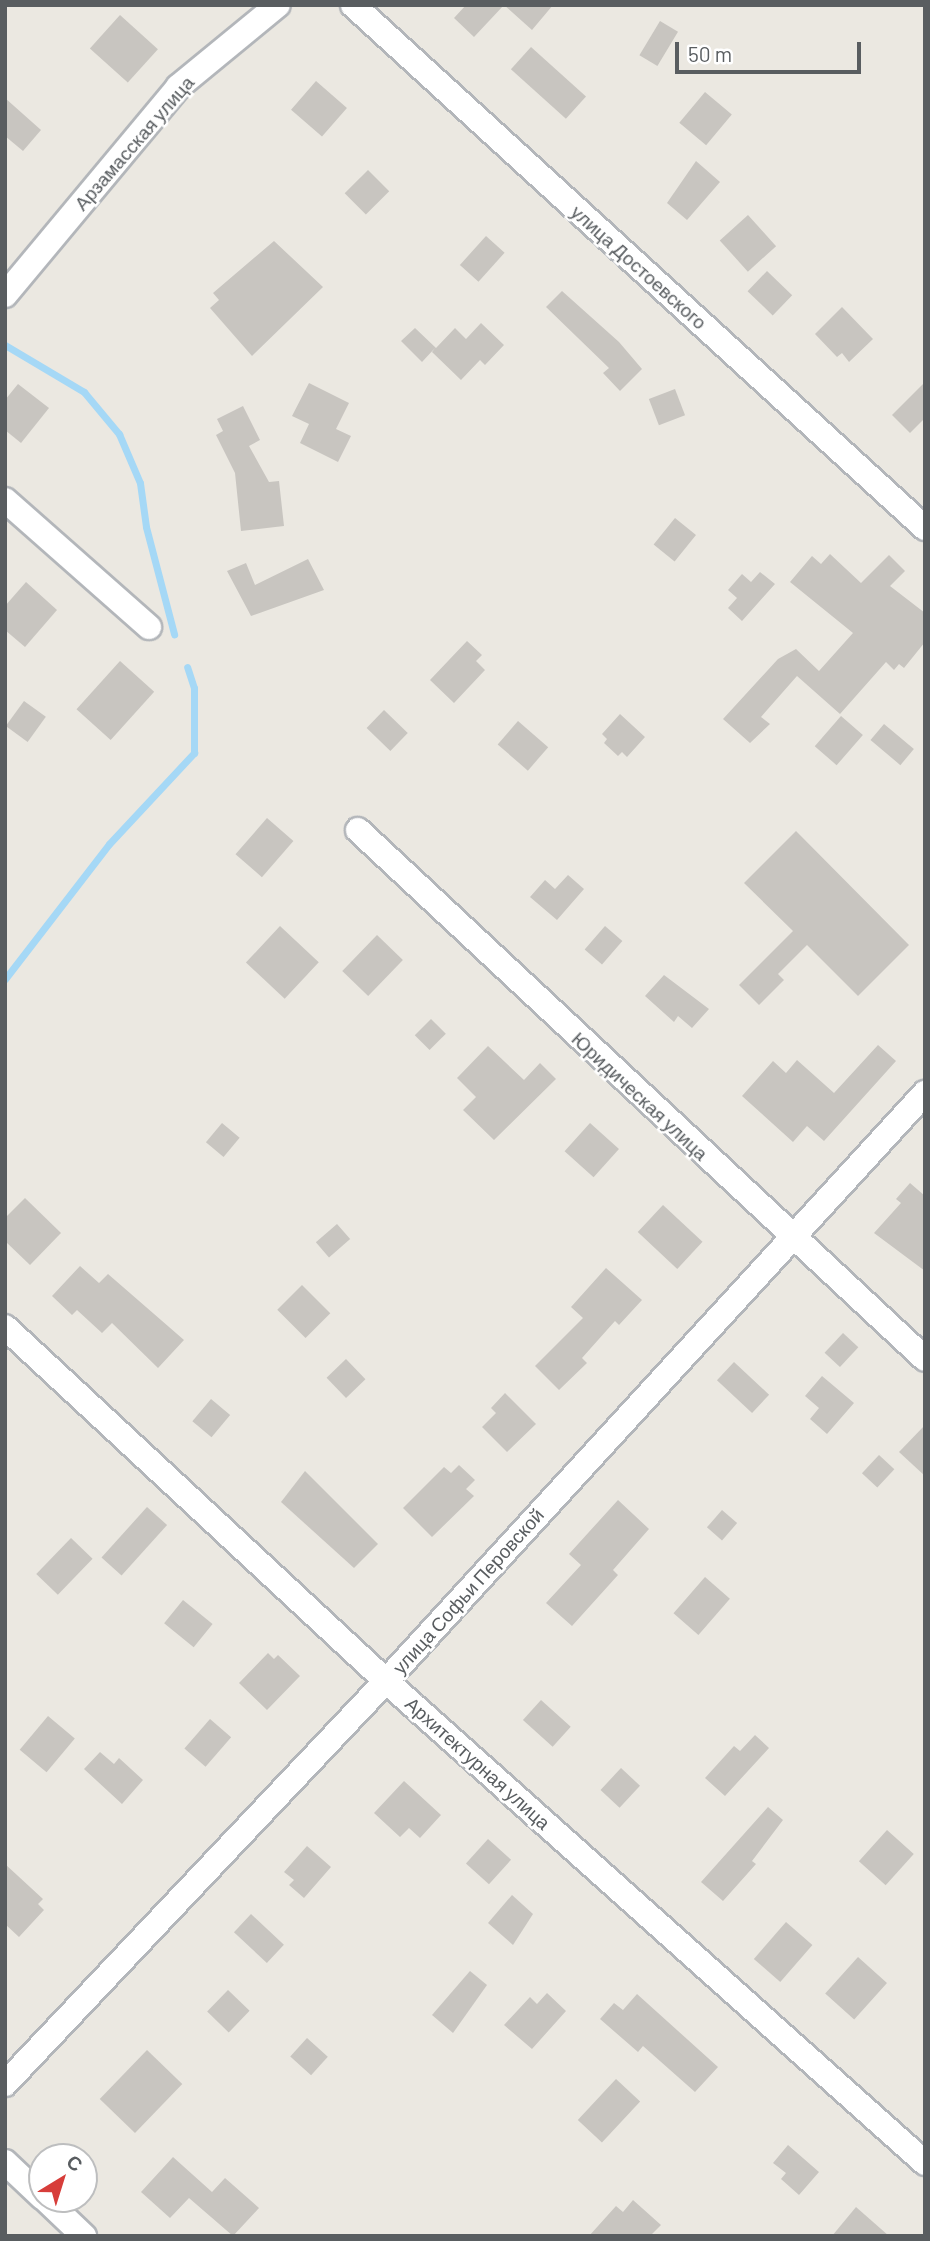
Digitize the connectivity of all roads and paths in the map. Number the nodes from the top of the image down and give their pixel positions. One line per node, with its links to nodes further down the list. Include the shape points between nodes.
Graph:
1 (278, 5): 3 (street, Арзамасская улица, via 178,87)
2 (353, 5): 5 (street, улица Достоевского)
3 (5, 295)
4 (5, 500): 6 (street)
5 (925, 528)
6 (149, 627)
7 (358, 830): 9 (street, Юридическая улица)
8 (925, 1093): 9 (street, улица Софьи Перовской)
9 (790, 1238): 11 (street, Юридическая улица); 12 (street, улица Софьи Перовской)
10 (5, 1328): 12 (street, Архитектурная улица)
11 (925, 1359)
12 (386, 1681): 13 (street, улица Софьи Перовской); 15 (street, Архитектурная улица)
13 (5, 2084)
14 (5, 2162): 16 (street)
15 (925, 2163)
16 (28, 2184)
17 (59, 2213): 18 (street)
18 (84, 2236)

